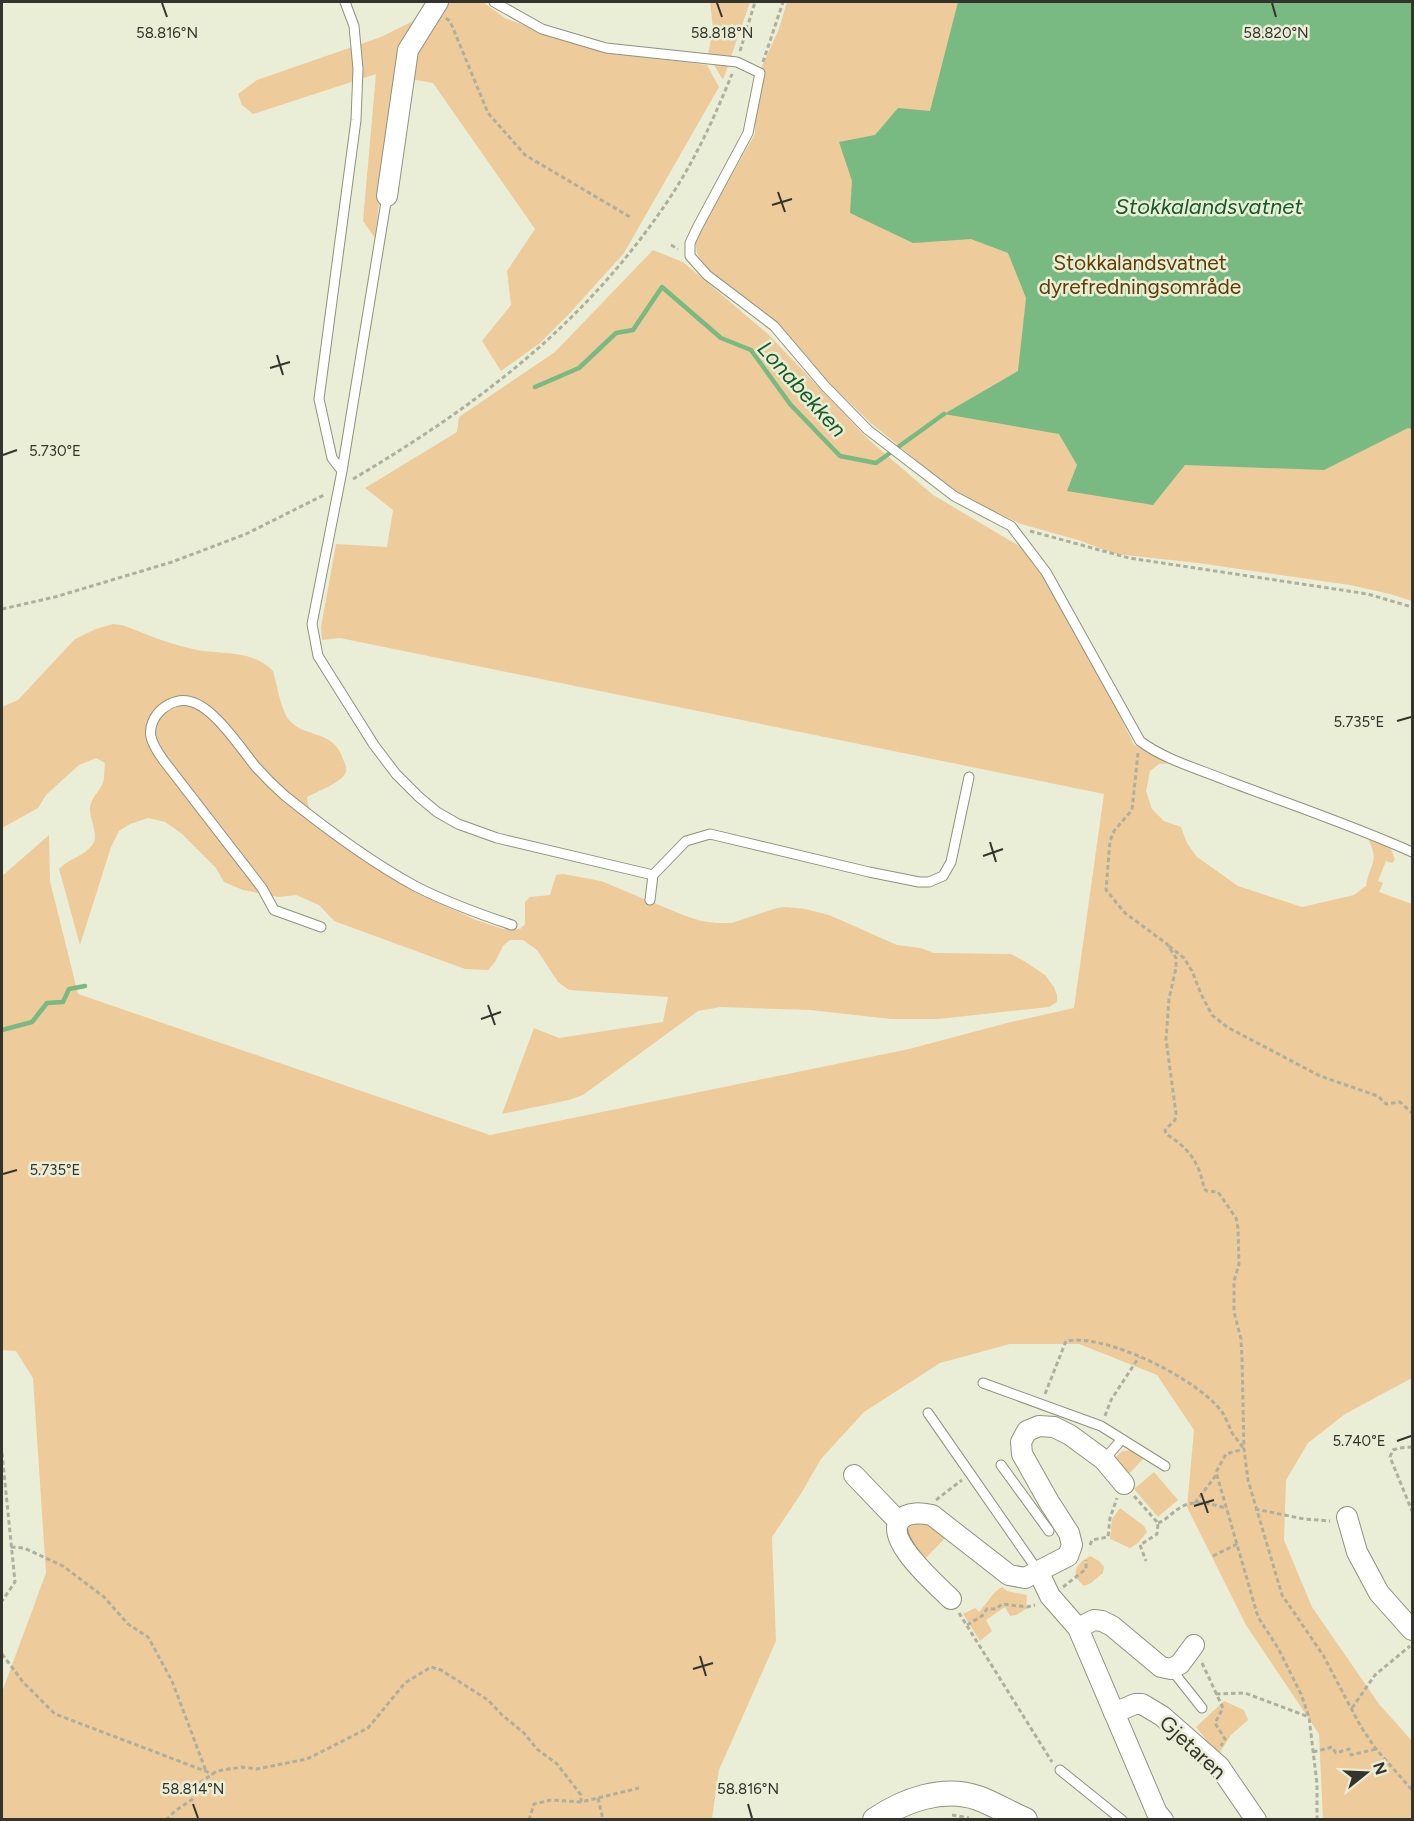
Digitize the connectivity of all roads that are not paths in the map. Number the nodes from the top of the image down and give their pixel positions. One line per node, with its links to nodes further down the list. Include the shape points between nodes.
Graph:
1 (345, 2): 5 (lane, via 354,26 358,69 356,120 319,399 332,459)
2 (494, 2): 7 (lane, via 542,29 606,48 737,62 760,73 748,133 696,228 690,256 707,275 774,326 868,430 954,496 1011,526 1046,572 1140,741 1204,771)
3 (436, 5): 4 (street, via 408,50)
4 (387, 196): 5 (lane)
5 (342, 471): 8 (lane, via 312,624 315,641 318,656 396,774 437,812 475,831)
6 (969, 777): 8 (lane, via 951,862 943,876 929,882 869,872 710,834 686,841)
7 (1413, 852)
8 (653, 875): 9 (lane)
9 (650, 900)
10 (512, 925): 11 (lane, via 430,893 361,851 284,794 222,726 194,702 177,701 162,709 152,722 151,740 164,761 262,888 274,910)
11 (321, 927)
12 (983, 1383): 14 (lane, via 1101,1426)
13 (928, 1413): 24 (lane)
14 (1122, 1438): 15 (lane); 17 (lane)
15 (1104, 1460): 19 (street); 20 (street, via 1054,1427 1039,1426 1027,1431 1021,1442 1022,1454)
16 (1001, 1466): 20 (lane)
17 (1165, 1466)
18 (854, 1475): 22 (street)
19 (1124, 1484)
20 (1042, 1505): 23 (lane); 24 (street, via 1069,1533 1072,1545 1068,1556)
21 (1348, 1520): 27 (street, via 1357,1552 1379,1593)
22 (899, 1521): 24 (street, via 918,1513 932,1515 1009,1575 1025,1578); 25 (street, via 900,1540 910,1557)
23 (1049, 1531)
24 (1038, 1571): 26 (street, Gjetaren, via 1050,1596)
25 (951, 1599)
26 (1078, 1629): 29 (street, via 1094,1620 1102,1621 1161,1667); 31 (street, Gjetaren)
27 (1413, 1630)
28 (1194, 1645): 29 (street, via 1180,1664)
29 (1171, 1669): 30 (lane)
30 (1202, 1708)
31 (1114, 1713): 33 (street, Gjetaren); 37 (street, Gjetaren, via 1142,1704 1162,1716 1219,1766)
32 (1060, 1770): 36 (lane)
33 (1156, 1816)
34 (875, 1820): 35 (street, via 908,1802 945,1794 976,1798)
35 (1025, 1820)
36 (1122, 1820)
37 (1256, 1820)

